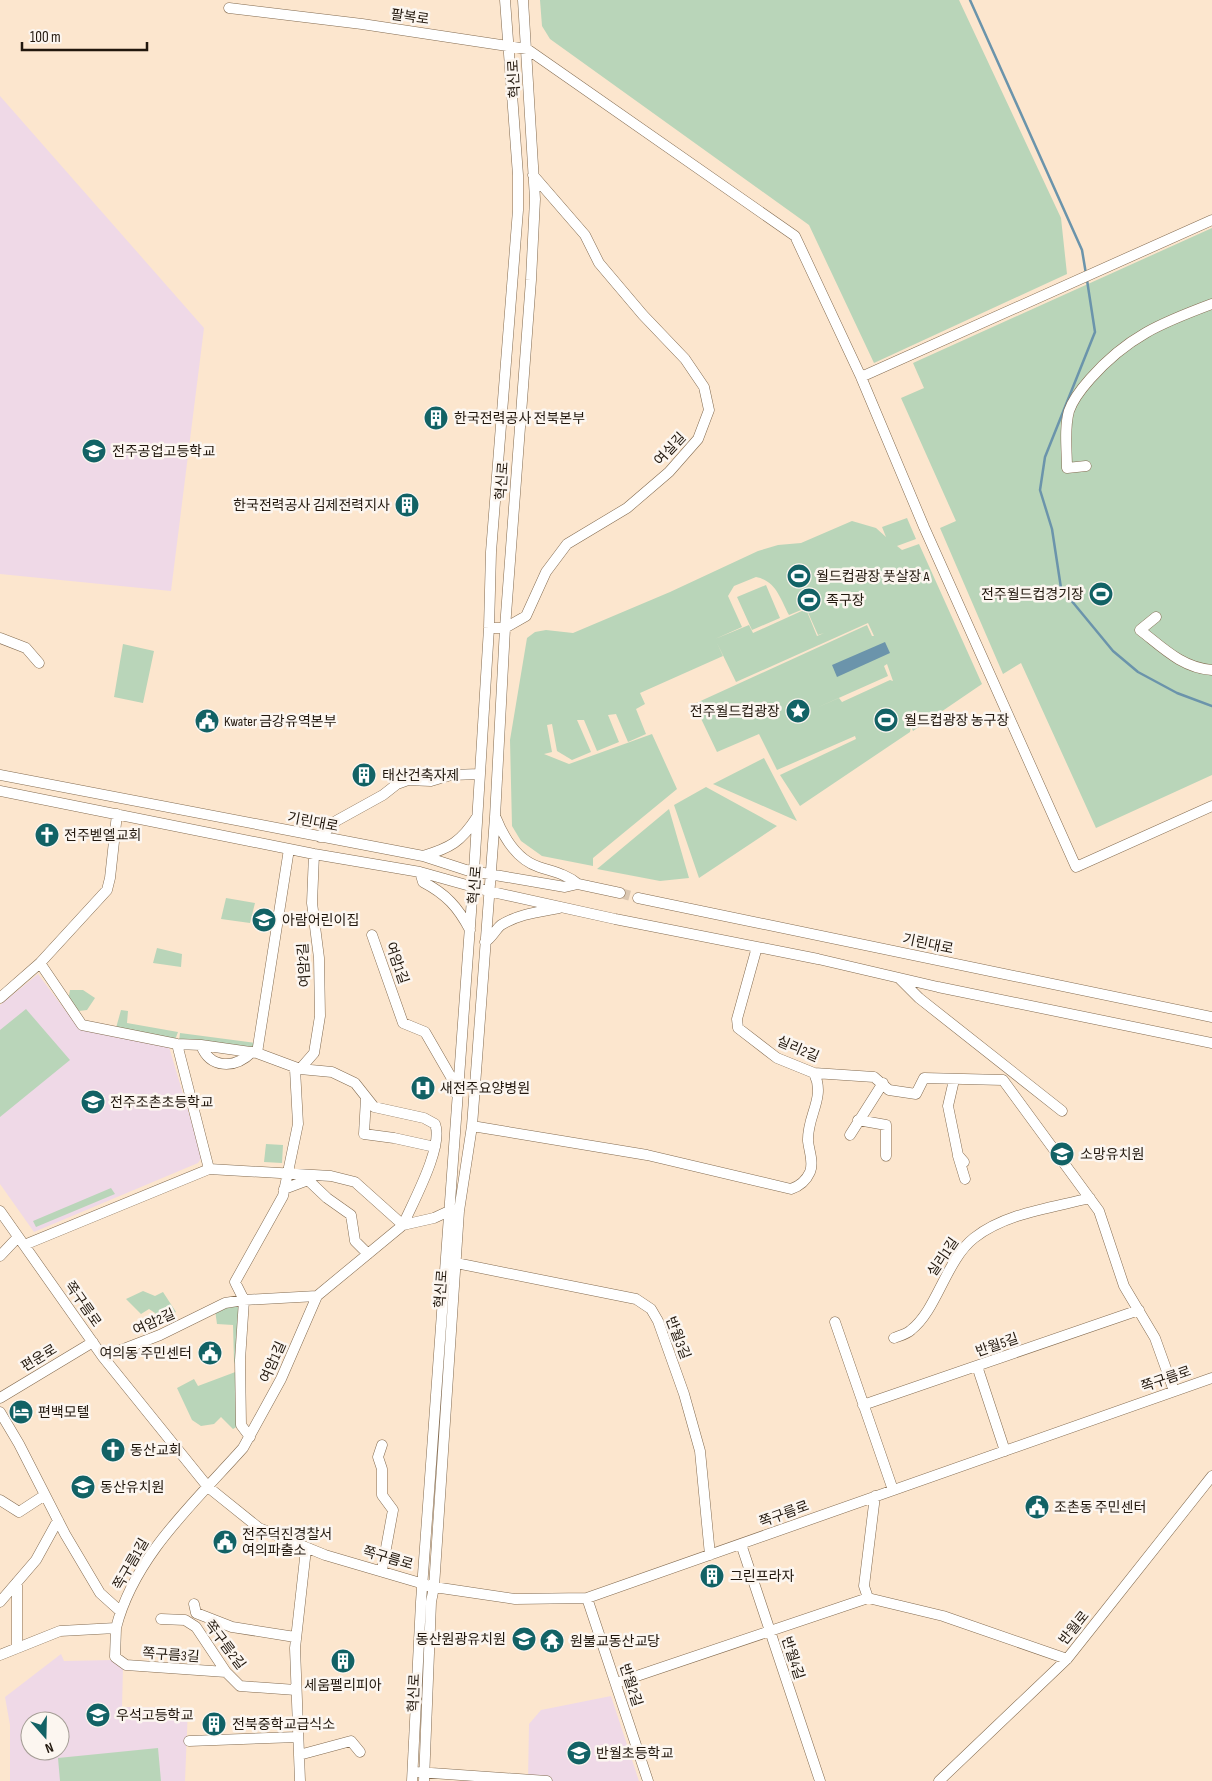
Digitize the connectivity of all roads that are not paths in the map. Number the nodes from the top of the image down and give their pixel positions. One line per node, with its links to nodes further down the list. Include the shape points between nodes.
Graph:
1 (505, 0): 4 (street, 혁신로)
2 (523, 0): 5 (street, 혁신로)
3 (229, 8): 4 (street, 팔복로)
4 (508, 46): 5 (street, 팔복로); 12 (street, 혁신로, via 518,210 491,552)
5 (527, 49): 6 (street, 혁신로); 9 (street, via 795,236)
6 (533, 175): 13 (street, 혁신로, via 535,199 530,280); 13 (street, 여실길, via 585,235 599,263 685,359 704,387 709,410 698,439 669,472 627,508 567,544 546,572 526,616)
7 (1212, 220): 9 (street)
8 (1212, 304): 10 (street, via 1163,322 1133,340 1107,360 1081,390 1069,411 1067,468)
9 (861, 377): 20 (street, via 924,527 1076,867)
10 (1086, 466)
11 (1156, 617): 16 (street, via 1140,630 1177,659 1200,669)
12 (489, 628): 13 (street); 17 (street, 혁신로)
13 (505, 628): 23 (street, 혁신로)
14 (0, 638): 15 (street, via 26,648)
15 (39, 663)
16 (1212, 670)
17 (480, 774): 22 (street, 혁신로); 24 (street, via 431,781 408,780 397,784 336,821)
18 (0, 775): 24 (street, 기린대로)
19 (0, 791): 21 (street)
20 (1212, 806)
21 (118, 814): 25 (street); 41 (street, via 107,890)
22 (477, 816): 27 (street, via 467,833 453,846); 28 (street, 혁신로)
23 (495, 817): 30 (street, 혁신로); 31 (street, via 503,834 522,858 568,876)
24 (320, 837): 27 (street, 기린대로)
25 (289, 849): 26 (street); 48 (street)
26 (314, 854): 29 (street); 49 (street, 여암2길, via 312,903 319,958 320,1016 314,1052)
27 (423, 856): 28 (street, 기린대로)
28 (474, 871): 30 (street, 기린대로); 32 (street, 혁신로)
29 (420, 872): 32 (street); 37 (street, via 423,882 451,900)
30 (490, 874): 31 (street, 기린대로, via 565,887); 33 (street, 혁신로)
31 (578, 884): 34 (street, 기린대로)
32 (473, 887): 33 (street); 37 (street, 혁신로)
33 (488, 891): 36 (street); 39 (street, 혁신로)
34 (620, 893)
35 (638, 898): 44 (street, 기린대로)
36 (565, 907): 39 (street, via 519,916 499,927); 40 (street)
37 (470, 930): 55 (street, 혁신로)
38 (372, 935): 55 (street, 여암1길, via 403,1023 425,1032 451,1077 455,1094)
39 (485, 942): 59 (street, 혁신로)
40 (757, 946): 42 (street); 50 (street, 실리2길, via 737,1020 738,1028 777,1058)
41 (40, 963): 43 (street); 46 (street, via 82,1025)
42 (900, 978): 45 (street); 51 (street, via 919,998)
43 (0, 998)
44 (1212, 1017)
45 (1212, 1043)
46 (177, 1044): 47 (street); 63 (street)
47 (201, 1045): 48 (street); 48 (street, via 209,1059 220,1064 238,1062)
48 (254, 1052): 49 (street)
49 (298, 1069): 56 (street, via 332,1072 355,1083); 64 (street, via 298,1124)
50 (814, 1072): 54 (street, 실리2길, via 874,1077); 59 (street, via 820,1091 808,1140 812,1166 799,1187 791,1190 647,1155)
51 (1010, 1072): 53 (street); 57 (street)
52 (954, 1080): 53 (street, 실리2길); 54 (street, 실리2길, via 924,1078 916,1094 890,1090); 65 (street, via 948,1106)
53 (1003, 1080): 67 (street)
54 (883, 1083): 58 (street)
55 (458, 1092): 68 (street, 혁신로)
56 (366, 1098): 61 (street, via 374,1107 430,1120 437,1129); 61 (street, via 364,1134 394,1138)
57 (1062, 1110)
58 (858, 1120): 60 (street); 62 (street, via 886,1126)
59 (472, 1126): 68 (street, 혁신로)
60 (850, 1135)
61 (434, 1150): 70 (street, 여암1길)
62 (886, 1156)
63 (209, 1169): 64 (street); 71 (street)
64 (287, 1172): 66 (street); 70 (street, via 355,1182)
65 (965, 1179)
66 (284, 1189): 72 (street, via 308,1180 326,1198 352,1215 355,1240); 76 (street, via 235,1282)
67 (1090, 1198): 77 (street, via 1099,1211 1124,1286); 79 (street, 실리1길, via 999,1222 972,1239 948,1270 912,1330)
68 (454, 1211): 70 (street, 여암1길); 74 (street, 혁신로)
69 (0, 1212): 71 (street, 쪽구름로)
70 (403, 1224): 72 (street, 여암1길)
71 (21, 1241): 73 (street); 80 (street, 쪽구름로)
72 (368, 1254): 75 (street, 여암1길)
73 (0, 1256)
74 (451, 1262): 100 (street, 반월3길, via 636,1299 651,1309 684,1394 700,1451); 103 (street, 혁신로); 104 (street, 혁신로)
75 (317, 1296): 76 (street, 여암2길); 88 (street, 여암1길, via 281,1379)
76 (244, 1300): 81 (street, 여암2길, via 225,1303 160,1335); 88 (street, via 240,1360 241,1425)
77 (1140, 1310): 82 (street, 반월5길); 84 (street, via 1155,1338)
78 (835, 1322): 86 (street)
79 (894, 1338)
80 (93, 1342): 81 (street, 쪽구름로); 85 (street, 편운로)
81 (103, 1357): 92 (street, 쪽구름로)
82 (977, 1366): 86 (street, 반월5길); 90 (street)
83 (1212, 1378): 84 (street, 쪽구름로)
84 (1174, 1391): 90 (street, 쪽구름로)
85 (0, 1398)
86 (863, 1405): 93 (street)
87 (0, 1412): 94 (street, 쪽구름1길)
88 (250, 1438): 92 (street, 여암1길)
89 (382, 1445): 101 (street, via 378,1457 382,1469 382,1495 394,1510)
90 (1005, 1451): 93 (street, 쪽구름로)
91 (1212, 1476): 116 (street, 반월로)
92 (208, 1487): 99 (street, 쪽구름로, via 259,1528); 109 (street, 쪽구름1길, via 154,1547)
93 (893, 1490): 95 (street, 쪽구름로)
94 (45, 1495): 96 (street, via 20,1512); 97 (street, 쪽구름1길)
95 (875, 1496): 98 (street, 쪽구름로); 106 (street, via 864,1586)
96 (0, 1500)
97 (58, 1520): 102 (street, via 36,1560); 109 (street, 쪽구름1길, via 100,1593)
98 (741, 1544): 100 (street, 쪽구름로); 112 (street, 반월4길)
99 (306, 1548): 101 (street, 쪽구름로); 113 (street)
100 (710, 1554): 105 (street, 쪽구름로)
101 (382, 1570): 103 (street, 쪽구름로)
102 (18, 1582): 107 (street); 114 (street)
103 (423, 1584): 104 (street, 쪽구름로); 124 (street, 혁신로)
104 (434, 1587): 105 (street, 쪽구름로, via 515,1599); 124 (street, 혁신로)
105 (587, 1598): 118 (street, 반월2길)
106 (868, 1598): 112 (street); 116 (street, via 943,1616)
107 (0, 1602)
108 (194, 1604): 113 (street, 쪽구름2길, via 196,1613 232,1627)
109 (120, 1611): 111 (street, 쪽구름1길)
110 (161, 1619): 117 (street, 쪽구름2길, via 185,1620 196,1627)
111 (116, 1628): 114 (street, via 60,1631); 117 (street, 쪽구름3길, via 116,1657 126,1665)
112 (770, 1632): 118 (street); 128 (street, 반월4길)
113 (295, 1637): 119 (street)
114 (17, 1648): 115 (street)
115 (0, 1655)
116 (1067, 1659): 129 (street, 반월로)
117 (226, 1672): 119 (street, 쪽구름2길, via 240,1686)
118 (616, 1683): 127 (street, 반월2길)
119 (296, 1690): 120 (street)
120 (298, 1737): 121 (street); 123 (street)
121 (189, 1741)
122 (360, 1752): 123 (street, via 351,1741)
123 (299, 1755): 125 (street)
124 (419, 1776): 126 (street)
125 (300, 1781)
126 (547, 1781)
127 (648, 1781)
128 (820, 1781)
129 (939, 1781)

